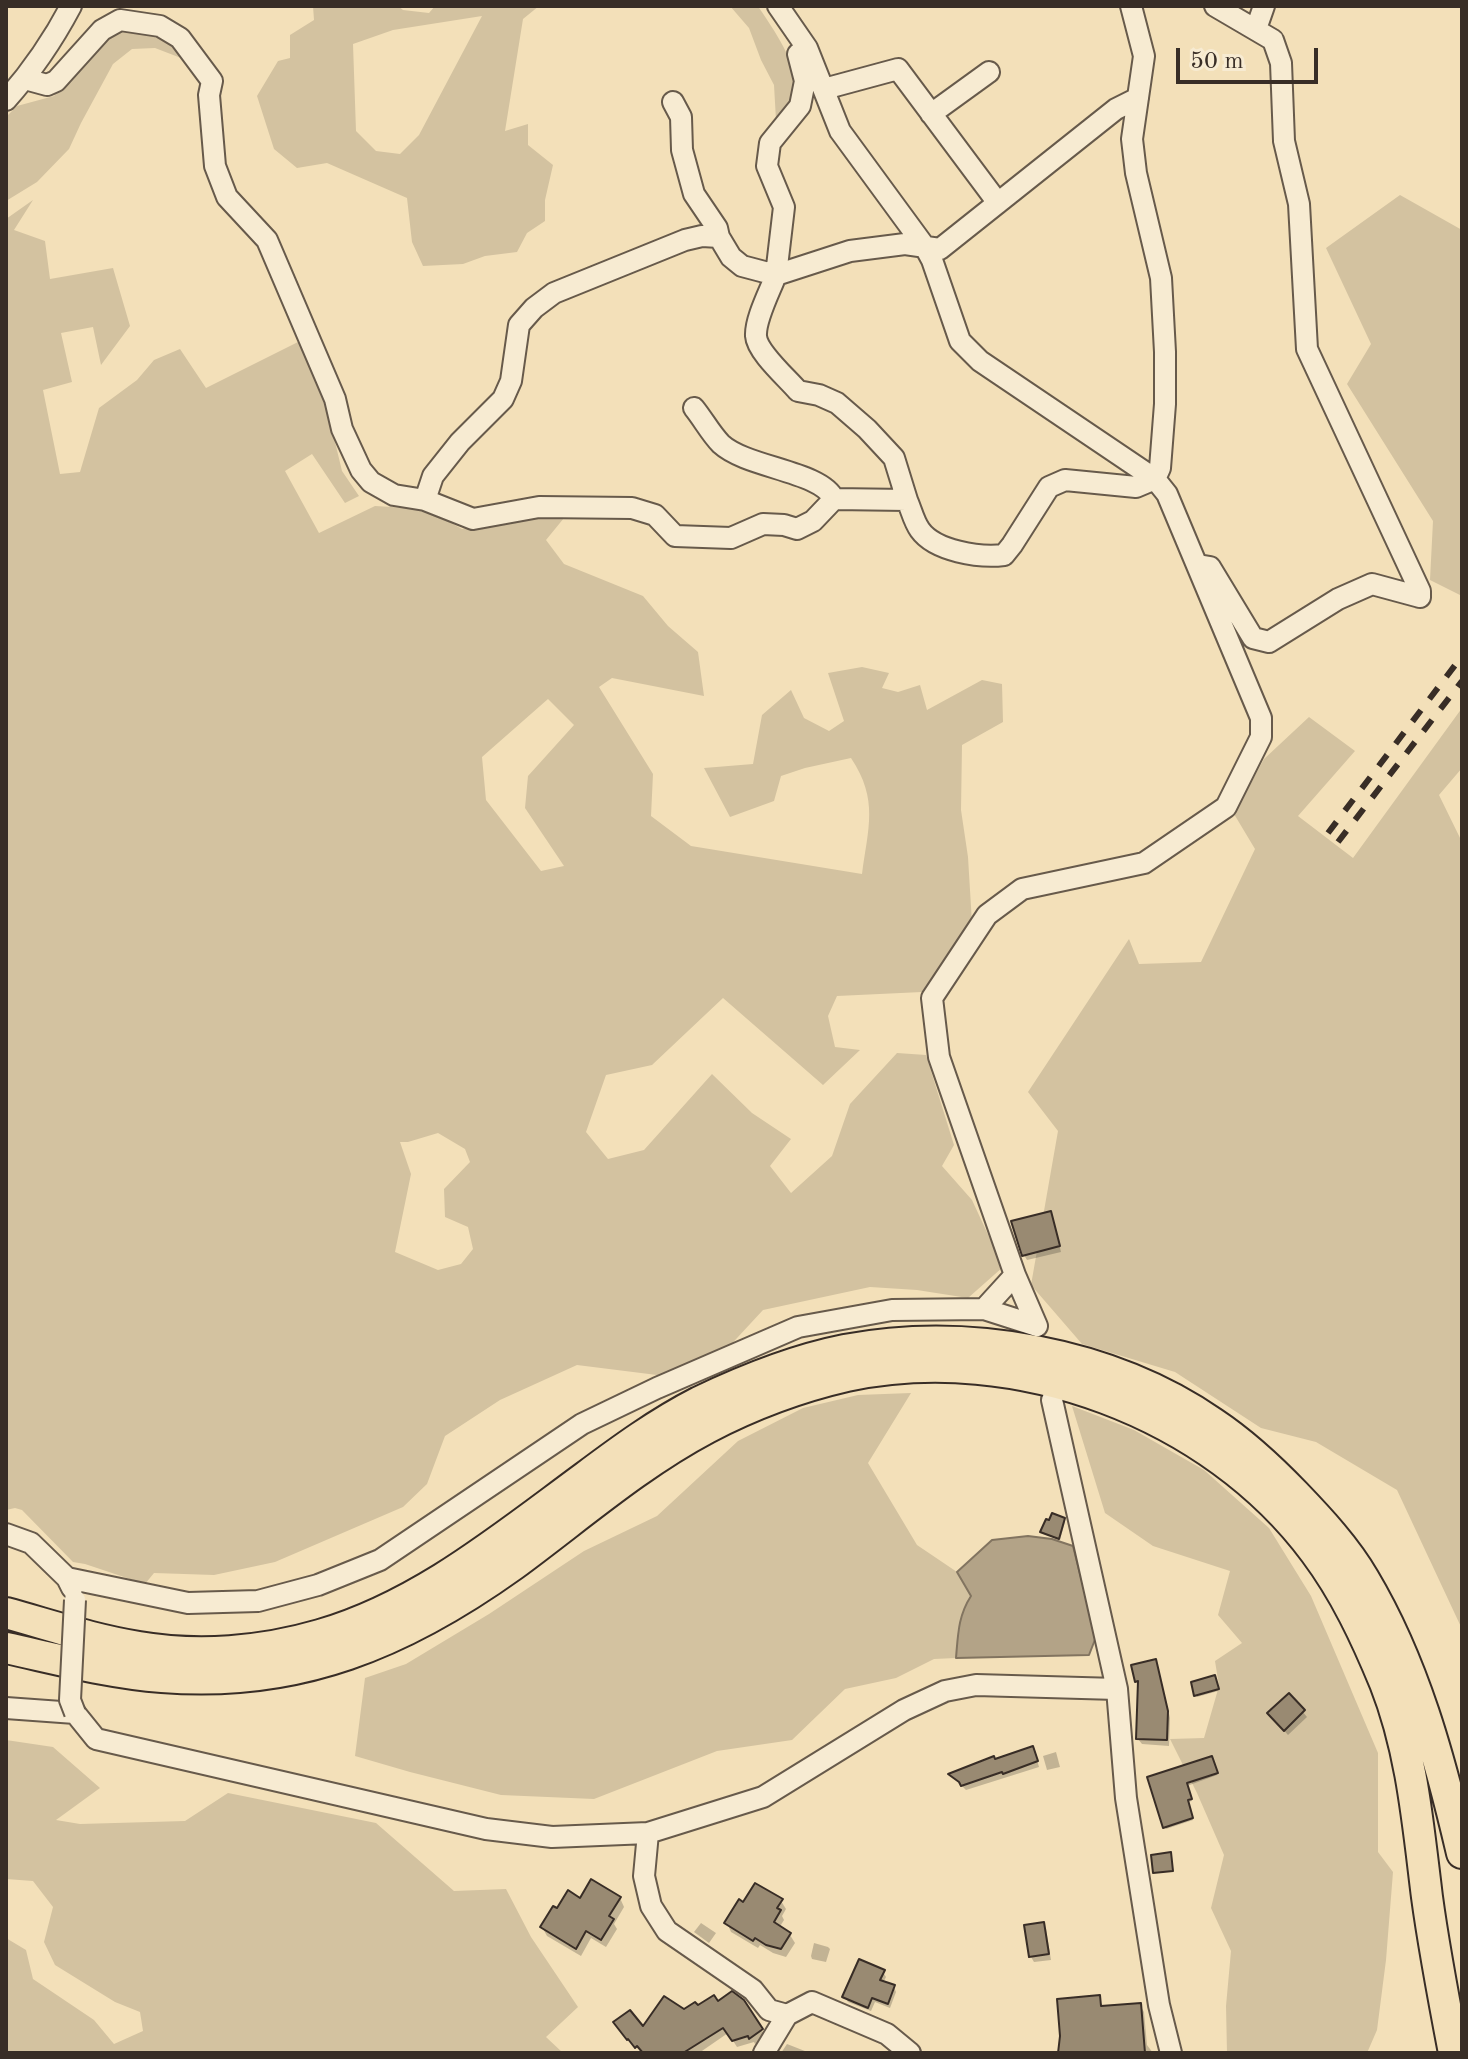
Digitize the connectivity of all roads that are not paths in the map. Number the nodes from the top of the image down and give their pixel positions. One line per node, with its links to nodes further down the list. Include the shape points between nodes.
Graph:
1 (71, 6): 9 (street)
2 (778, 6): 7 (street)
3 (1131, 6): 11 (street, via 1144,56)
4 (1215, 6): 6 (street)
5 (1264, 6): 6 (street)
6 (1256, 29): 24 (street, via 1273,40 1281,63 1284,141 1299,204 1307,349 1420,597 1372,584 1269,642 1253,638 1210,567)
7 (796, 32): 10 (street); 18 (street, via 792,37 805,81 800,106 770,143 767,166 784,207)
8 (989, 72): 14 (street)
9 (25, 79): 12 (street); 22 (street, via 47,85 56,81 102,30 120,20 160,26 180,38 212,81 215,166 227,197 267,240 361,470 394,495)
10 (824, 89): 14 (street, via 898,69); 17 (street, via 840,131)
11 (1138, 98): 15 (street, via 1116,109); 20 (street, via 1132,139 1161,278 1165,352 1160,468)
12 (6, 100)
13 (673, 102): 16 (street, via 681,117 682,150 694,194)
14 (931, 114): 15 (street)
15 (998, 203): 17 (street, via 940,249)
16 (719, 237): 18 (street, via 742,266); 22 (street, via 685,240 554,293 534,308 519,325 511,381 503,399 433,476)
17 (925, 247): 18 (street, via 905,244 850,251); 20 (street, via 960,341 980,361)
18 (776, 275): 23 (street, via 757,326 759,347 798,391 837,403 867,429 894,458)
19 (694, 408): 21 (street, via 722,445 820,484)
20 (1155, 479): 23 (street, via 1136,487 1065,480 1049,487 1012,545 996,556 933,542 919,529); 24 (street, via 1167,494)
21 (834, 499): 22 (street, via 797,529 763,524 731,538 675,536 655,515 632,508 539,507 473,519); 23 (street)
22 (425, 500)
23 (907, 500)
24 (1196, 564): 25 (street, via 1261,718 1261,737 1226,807 1144,863 1022,889 987,915 932,998 939,1057)
25 (1015, 1275): 26 (street); 26 (street, via 1037,1326)
26 (984, 1309): 29 (street, via 892,1310 798,1327 582,1424 380,1560 318,1585 258,1601 188,1603)
27 (1052, 1400): 34 (street)
28 (6, 1534): 29 (street, via 31,1543)
29 (67, 1578): 36 (street, bridge, via 75,1593 70,1700)
30 (6, 1613): 33 (highway)
31 (6, 1626): 33 (highway)
32 (6, 1649): 43 (highway, via 162,1677 219,1679 323,1663 417,1626 512,1565 659,1456 709,1427 808,1386 883,1371 935,1368 1072,1387 1159,1421 1237,1472 1286,1517 1338,1585 1364,1633 1404,1746)
33 (162, 1650): 38 (highway, via 265,1647 359,1623 449,1575 658,1426 752,1378 801,1361 844,1350 935,1341 1031,1349 1124,1377 1209,1420 1278,1476 1333,1535 1363,1576 1413,1683)
34 (1117, 1689): 37 (street, via 976,1685 945,1691 904,1710 763,1797); 42 (street, via 1126,1798)
35 (6, 1708): 36 (street)
36 (75, 1713): 37 (street, via 96,1739 486,1829 552,1837)
37 (648, 1833): 39 (street, via 644,1876 651,1906 667,1931 753,1990 769,2010)
38 (1462, 1853)
39 (787, 2015): 40 (street); 41 (street, via 812,2002 887,2034)
40 (764, 2053)
41 (910, 2053)
42 (1171, 2053)
43 (1454, 2053)

